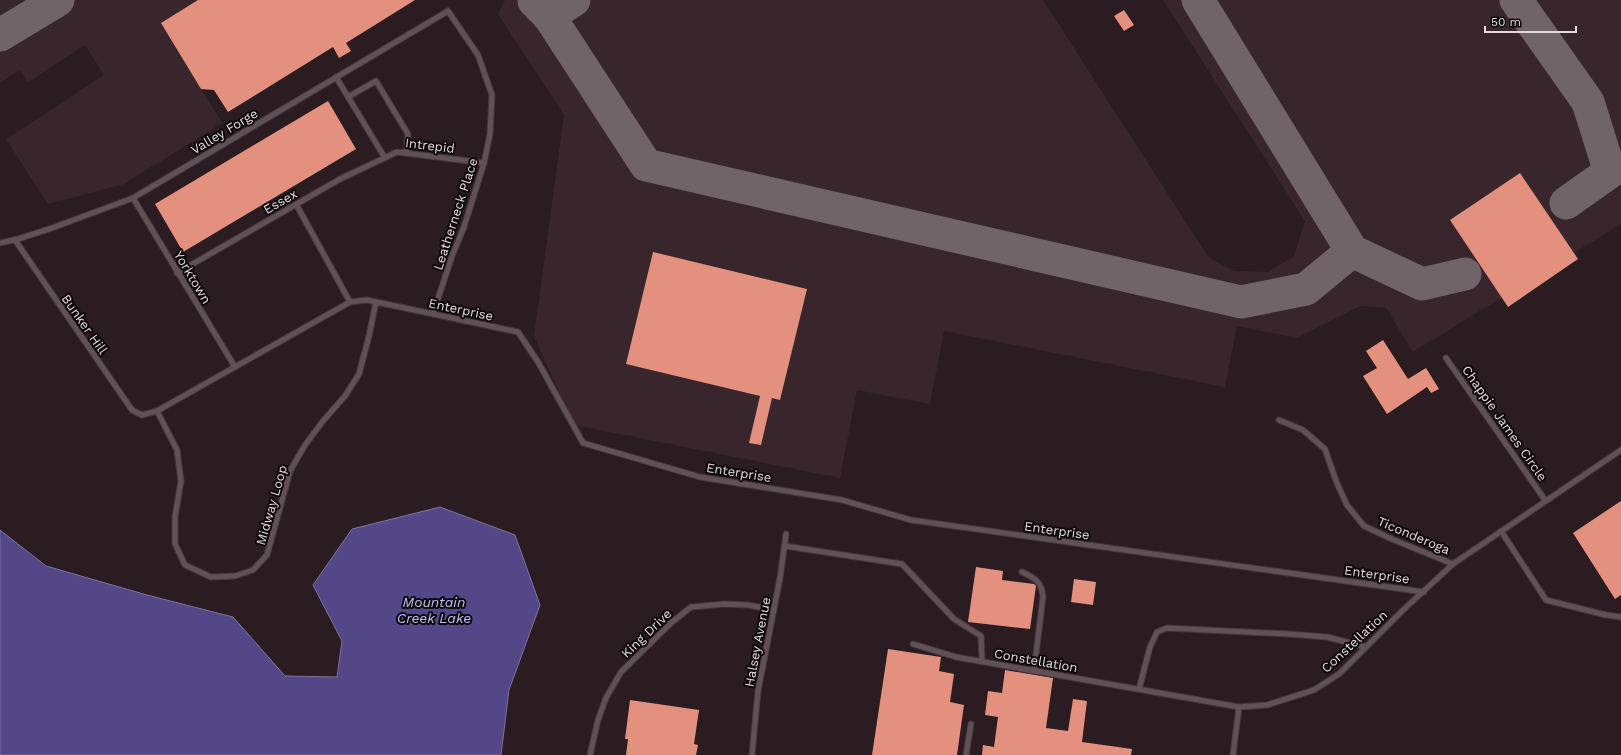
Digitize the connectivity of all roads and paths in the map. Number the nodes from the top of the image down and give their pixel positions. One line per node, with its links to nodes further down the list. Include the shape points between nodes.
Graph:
1 (448, 11): 2 (lane, Valley Forge); 7 (lane, Leatherneck Place, via 478,55 492,95 490,134)
2 (336, 77): 3 (lane); 8 (lane, Valley Forge)
3 (348, 97): 5 (lane, via 376,81 408,134); 6 (lane)
4 (397, 152): 5 (lane, Intrepid); 6 (lane, Essex)
5 (406, 153): 7 (lane, Intrepid)
6 (385, 158): 9 (lane, Essex, via 340,179)
7 (484, 163): 15 (lane, Leatherneck Place)
8 (133, 198): 10 (lane, Valley Forge); 12 (lane, Yorktown)
9 (296, 204): 12 (lane, Essex); 13 (lane)
10 (15, 240): 11 (lane, Valley Forge); 19 (lane, Bunker Hill, via 132,410)
11 (0, 243)
12 (177, 274): 17 (lane, Yorktown)
13 (350, 302): 14 (lane, Enterprise); 17 (lane, Enterprise)
14 (376, 302): 15 (lane, Enterprise); 18 (lane, Midway Loop, via 359,374 345,396 305,445 290,471 267,555 253,570 235,576 211,576 185,565 175,544 175,517 181,481 177,450)
15 (433, 314): 28 (lane, Enterprise, via 518,332 538,362 583,443 700,477 842,500 911,520)
16 (1446, 358): 22 (lane, Chappie James Circle)
17 (235, 367): 18 (lane, Enterprise)
18 (157, 411): 19 (lane, Enterprise)
19 (142, 416)
20 (1279, 420): 26 (lane, Ticonderoga, via 1303,430 1325,449 1347,505 1364,526)
21 (1621, 450): 22 (lane, Constellation)
22 (1545, 500): 23 (lane, Constellation)
23 (1501, 531): 26 (lane, Constellation); 30 (lane, via 1546,600 1606,615)
24 (786, 534): 25 (lane, Halsey Avenue)
25 (785, 546): 29 (lane, Halsey Avenue); 33 (lane, via 902,564 954,619 981,636)
26 (1453, 564): 28 (lane, Constellation)
27 (1022, 572): 34 (lane, via 1033,577 1042,588)
28 (1424, 592): 32 (lane, Constellation)
29 (774, 610): 38 (lane, King Drive, via 725,604 691,607 621,672 606,698); 39 (lane, Halsey Avenue, via 758,691)
30 (1621, 616)
31 (913, 644): 33 (lane, Constellation, via 956,657)
32 (1366, 647): 35 (lane, via 1327,637 1167,628 1158,632 1150,647); 36 (lane, Constellation, via 1339,674 1314,690 1267,705)
33 (982, 661): 34 (lane, Constellation)
34 (1034, 670): 35 (lane, Constellation)
35 (1139, 689): 36 (lane, Constellation)
36 (1239, 707): 41 (lane)
37 (972, 724): 40 (lane)
38 (590, 755)
39 (752, 755)
40 (966, 755)
41 (1233, 755)

